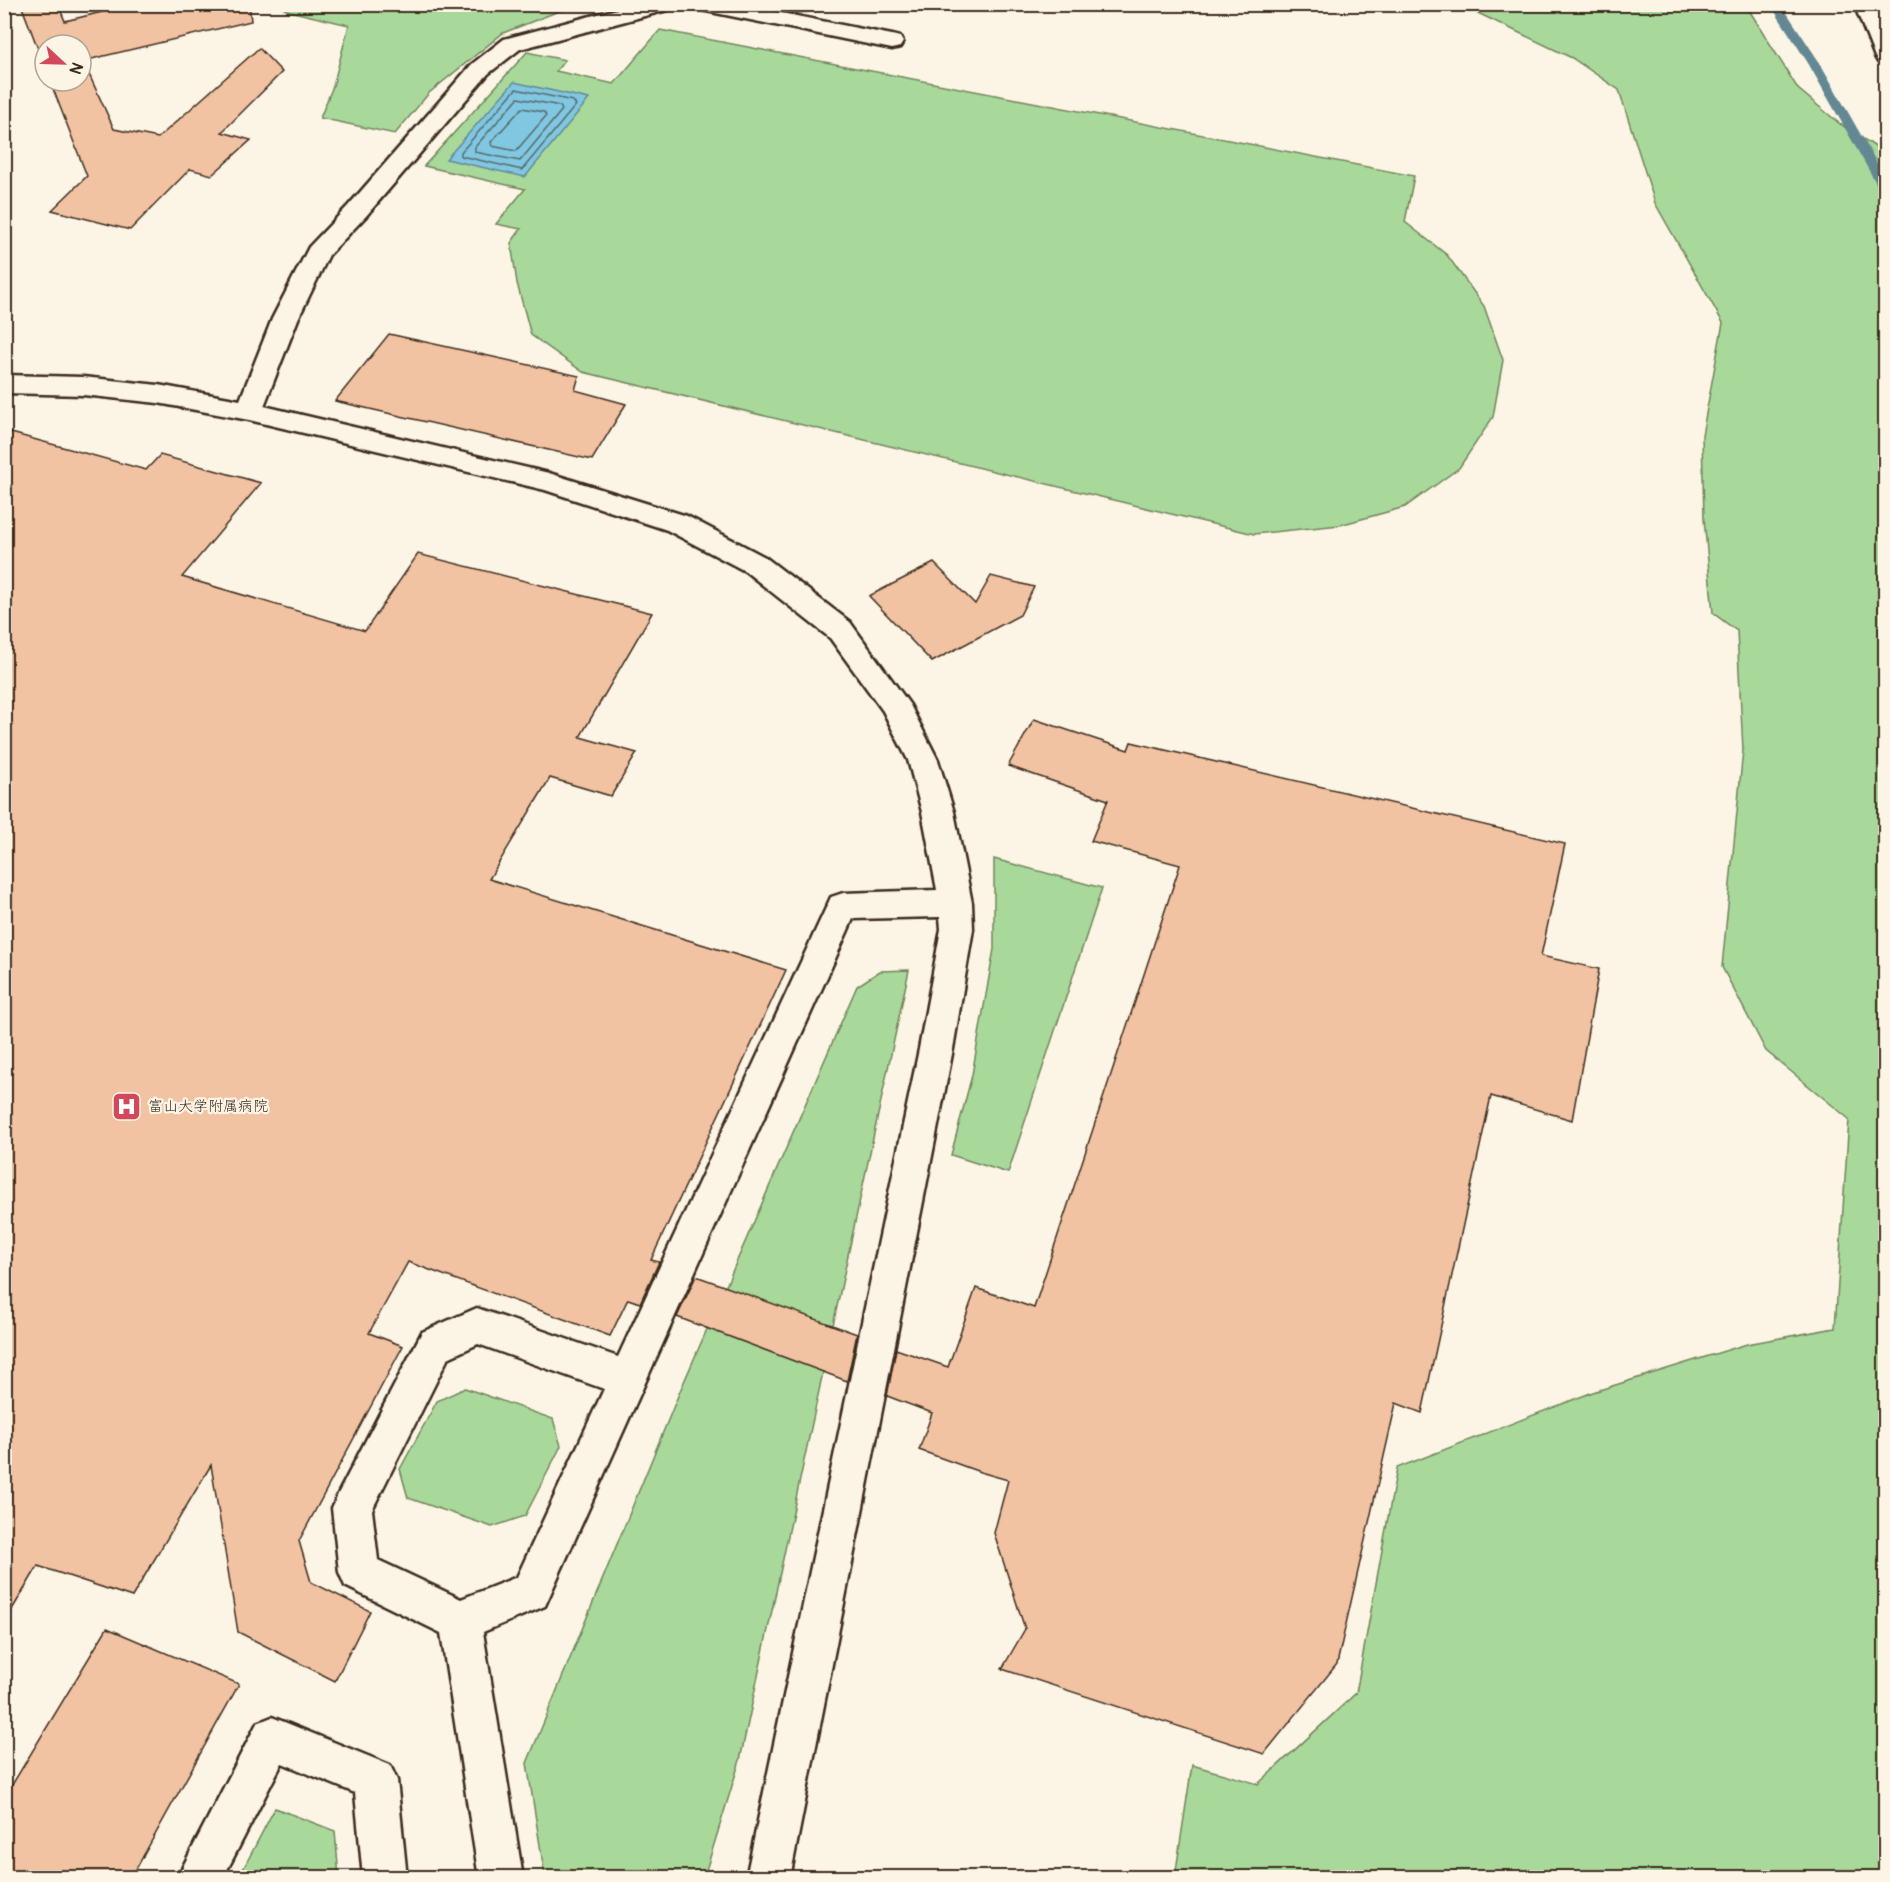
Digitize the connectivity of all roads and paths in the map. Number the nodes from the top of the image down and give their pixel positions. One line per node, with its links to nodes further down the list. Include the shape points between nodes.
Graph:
1 (663, 4): 7 (street, via 512,44 480,69 318,252 285,319)
2 (701, 4): 4 (street)
3 (1865, 4): 5 (street)
4 (892, 42)
5 (1886, 57)
6 (4, 384): 7 (street, via 83,386)
7 (249, 411): 8 (street, via 549,482 677,524 755,564 840,630 895,705 926,771)
8 (956, 903): 9 (street, via 843,906); 14 (street, via 957,929 936,1049)
9 (628, 1379): 10 (street, via 531,1592); 10 (street, via 477,1326 435,1345 352,1508 359,1572)
10 (460, 1620): 13 (street)
11 (199, 1878): 12 (street, via 272,1738 375,1780)
12 (385, 1878)
13 (501, 1878)
14 (768, 1878)

